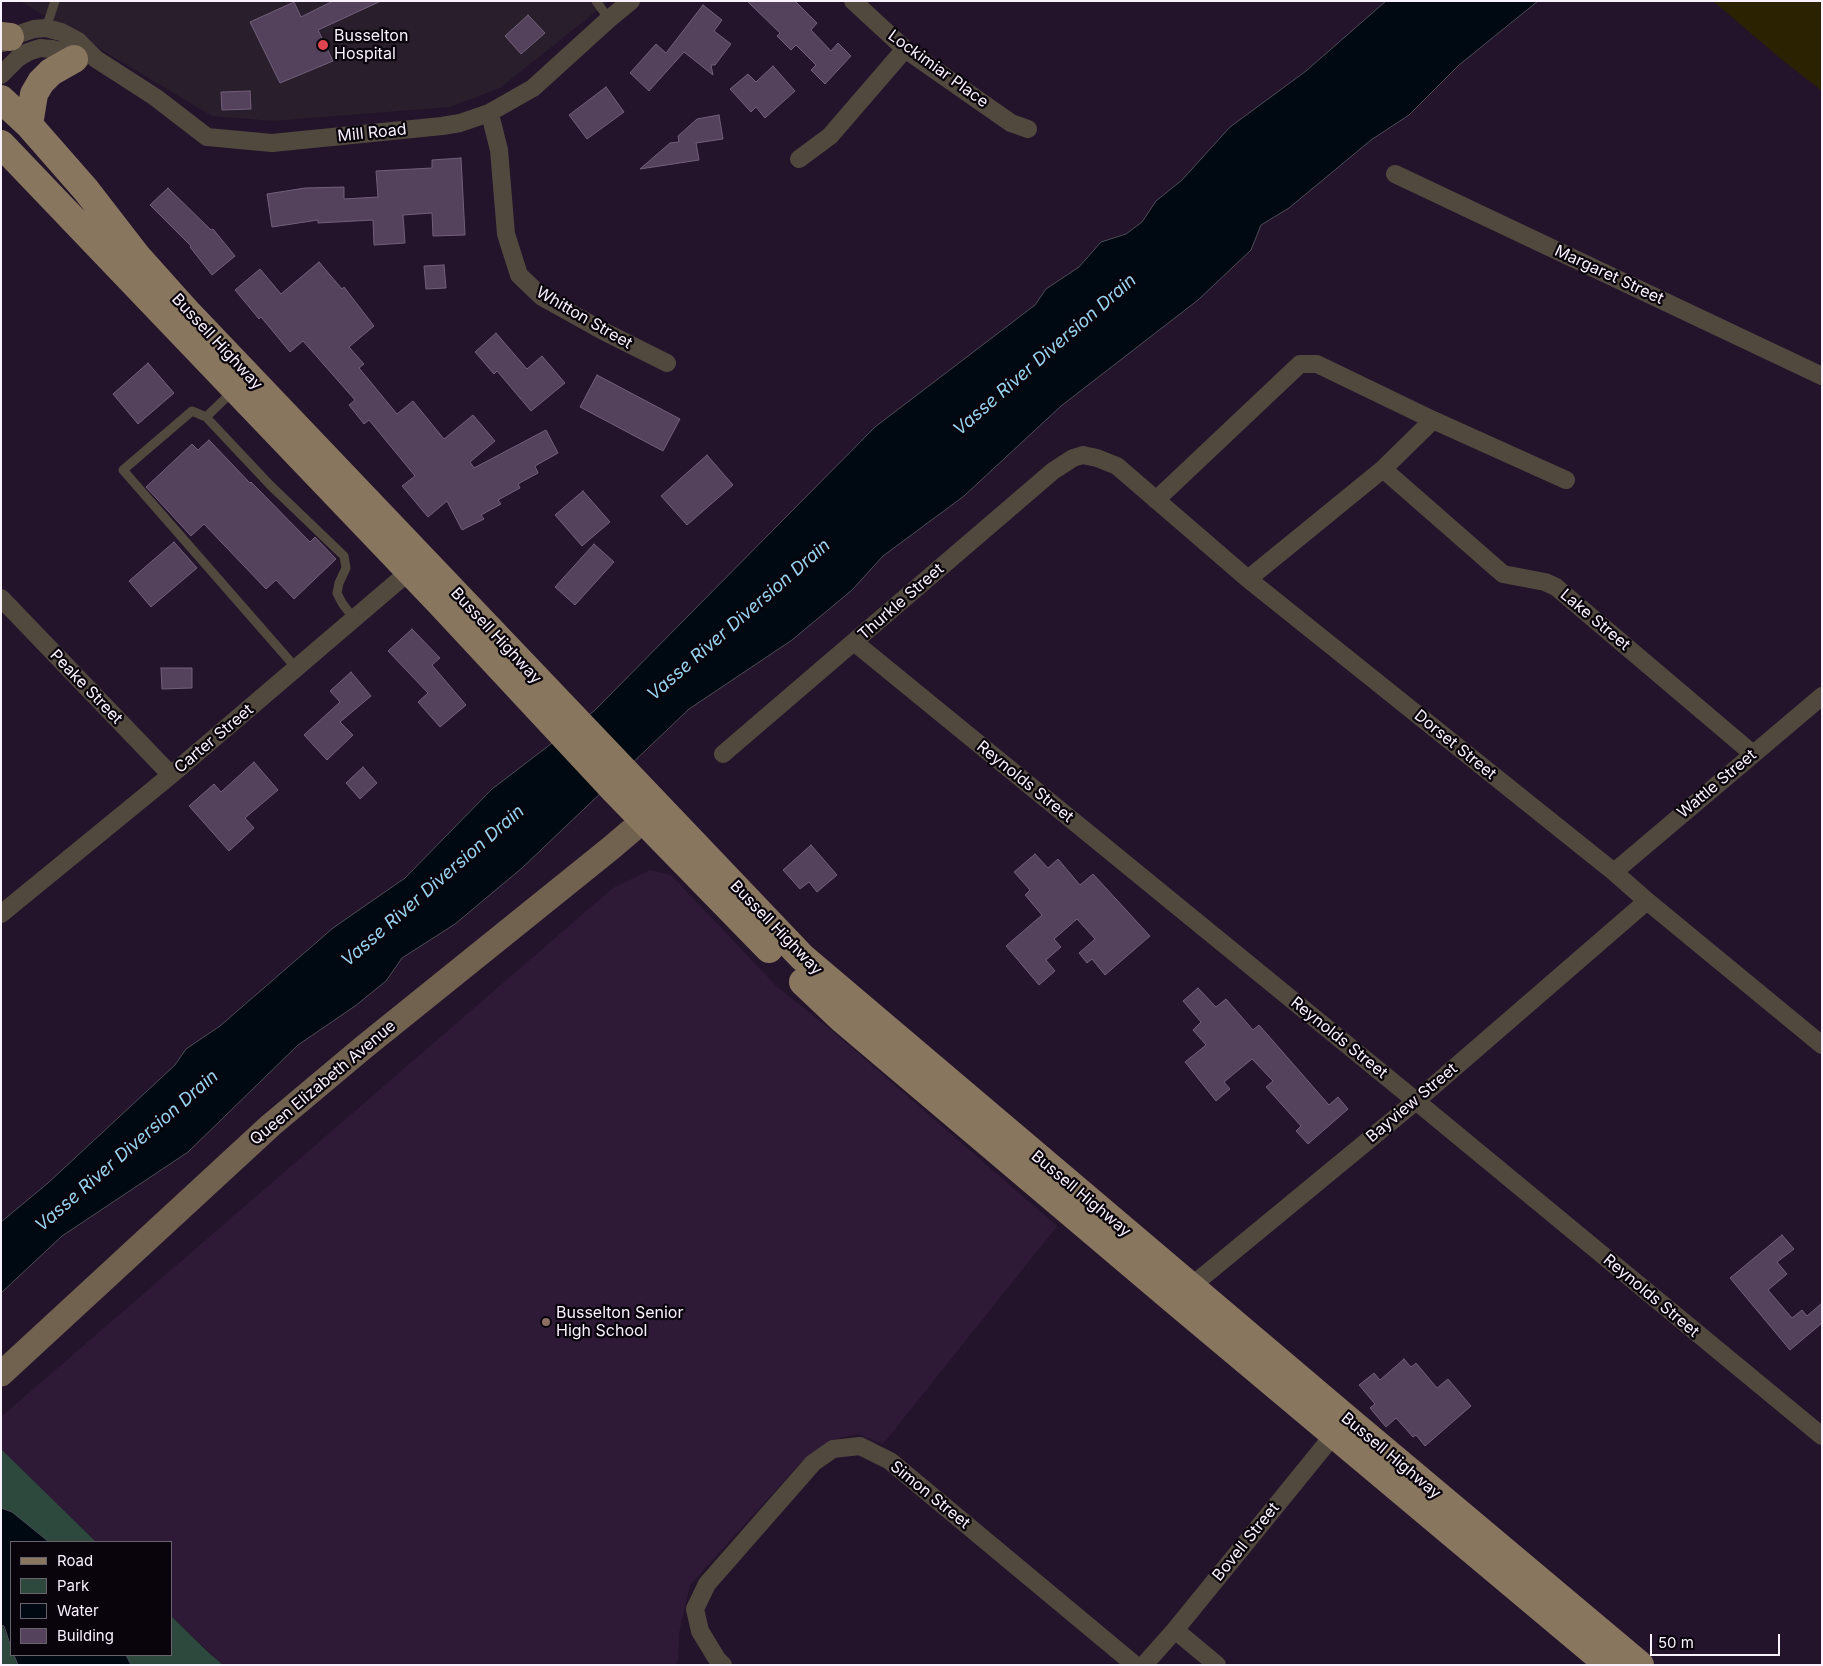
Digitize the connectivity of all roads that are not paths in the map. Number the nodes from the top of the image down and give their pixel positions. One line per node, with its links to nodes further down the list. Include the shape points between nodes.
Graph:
1 (55, 1): 6 (lane)
2 (596, 1): 5 (lane)
3 (631, 1): 5 (street, Mill Road)
4 (853, 1): 8 (street, Lockimiar Place)
5 (609, 19): 12 (street, Mill Road, via 533,88)
6 (46, 28): 7 (street); 9 (street, Mill Road, via 78,41)
7 (4, 40)
8 (905, 49): 14 (street, Lockimiar Place, via 1011,122); 16 (street, via 830,136)
9 (86, 59): 10 (street, Mill Road, via 40,48 18,58); 12 (street, Mill Road, via 155,97 207,137 272,143 460,123); 13 (main road, via 51,72 41,82 34,94)
10 (1, 75)
11 (1, 99): 13 (main road, Bussell Highway)
12 (489, 113): 18 (street, Whitton Street, via 499,150 506,234 519,275 542,296)
13 (29, 126): 27 (main road, Bussell Highway, via 86,190 137,256)
14 (1028, 129)
15 (1, 144): 20 (main road, Bussell Highway)
16 (799, 159)
17 (1396, 174): 19 (street, Margaret Street)
18 (667, 362)
19 (1822, 376)
20 (234, 389): 21 (lane); 27 (main road, Bussell Highway)
21 (206, 417): 30 (lane, via 344,556 346,568 337,593); 32 (lane, via 192,411 123,470)
22 (1433, 420): 24 (street); 25 (street); 26 (street, via 1317,364 1300,364)
23 (1083, 455): 26 (street, Dorset Street, via 1118,466); 31 (street, Thurkle Street, via 1053,472)
24 (1383, 468): 28 (street); 35 (street, Lake Street, via 1503,574 1556,587)
25 (1566, 480)
26 (1156, 500): 28 (street, Dorset Street)
27 (417, 566): 30 (street, Carter Street); 37 (main road, Bussell Highway)
28 (1248, 579): 38 (street, Dorset Street)
29 (1, 598): 36 (street, Peake Street)
30 (354, 619): 32 (street, Carter Street)
31 (854, 642): 34 (street, Thurkle Street); 42 (street, Reynolds Street)
32 (297, 669): 36 (street, Carter Street)
33 (1822, 696): 35 (street, Wattle Street)
34 (723, 754)
35 (1753, 754): 38 (street, Wattle Street)
36 (171, 775): 40 (street, Carter Street)
37 (652, 814): 43 (main road, Bussell Highway, via 770,950 842,1019); 44 (street, Queen Elizabeth Avenue, via 271,1125)
38 (1614, 872): 39 (street, Dorset Street)
39 (1647, 901): 41 (street, Dorset Street); 42 (street, Bayview Street)
40 (1, 914)
41 (1822, 1044)
42 (1416, 1101): 43 (street, Bayview Street); 46 (street, Reynolds Street)
43 (1183, 1294): 45 (main road, Bussell Highway)
44 (1, 1374)
45 (1340, 1426): 47 (street, Bovell Street); 52 (main road, Bussell Highway); 53 (main road, Bussell Highway)
46 (1822, 1436)
47 (1175, 1630): 50 (street, Bovell Street); 51 (street)
48 (724, 1665): 49 (street, Simon Street, via 700,1631 695,1609 707,1584 813,1463 833,1449 860,1446 890,1461)
49 (1135, 1665)
50 (1144, 1665)
51 (1218, 1665)
52 (1609, 1665)
53 (1640, 1665)

